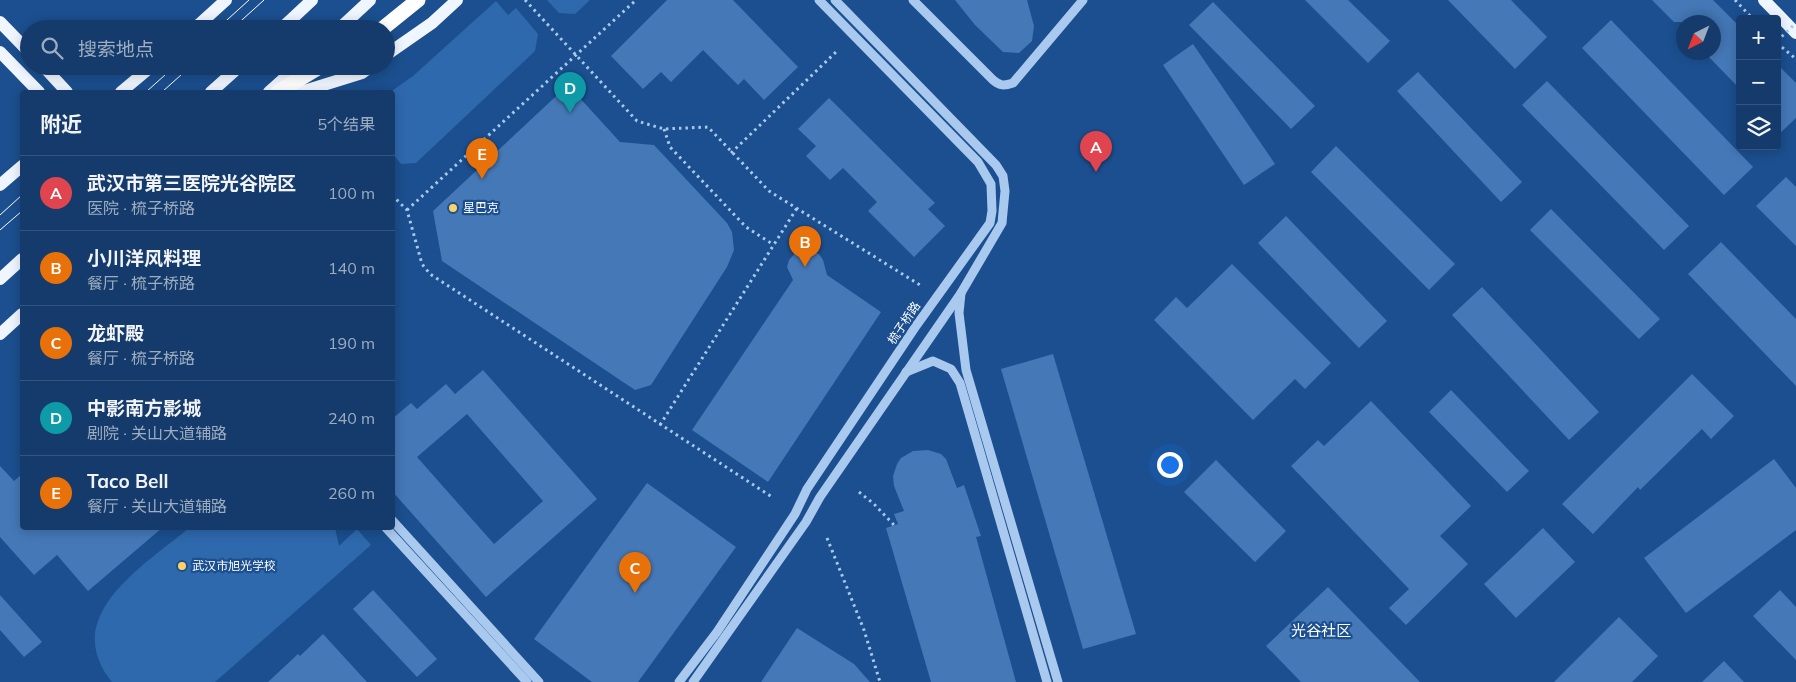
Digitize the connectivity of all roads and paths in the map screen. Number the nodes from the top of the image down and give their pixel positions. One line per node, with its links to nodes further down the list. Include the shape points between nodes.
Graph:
1 (226, 0): 15 (main road)
2 (312, 0): 16 (main road)
3 (370, 0): 17 (main road)
4 (418, 0): 18 (highway)
5 (457, 0): 25 (main road, via 432,23)
6 (524, 0): 28 (path)
7 (636, 0): 28 (path)
8 (819, 0): 69 (street, 梳子桥路, via 978,162 991,184 990,223 916,326 807,489 795,514 717,632)
9 (835, 0): 56 (street, via 996,165 1003,176 1006,191 1002,223)
10 (914, 0): 11 (street, via 1000,86 1013,83)
11 (1083, 0)
12 (1735, 0): 14 (path)
13 (1764, 0): 21 (main road)
14 (1749, 15)
15 (204, 20)
16 (290, 20)
17 (349, 20)
18 (393, 20)
19 (0, 22): 23 (main road)
20 (1796, 23): 22 (path, bridge)
21 (1796, 33)
22 (1781, 38)
23 (20, 43)
24 (1781, 46): 29 (path)
25 (395, 49)
26 (0, 52): 30 (main road)
27 (836, 52): 46 (path)
28 (575, 56): 45 (path, via 637,121); 51 (path)
29 (1796, 59)
30 (20, 73)
31 (22, 75): 38 (main road)
32 (51, 75): 39 (main road)
33 (142, 75): 40 (main road)
34 (230, 75): 41 (main road)
35 (288, 75): 42 (main road)
36 (306, 75): 43 (highway)
37 (356, 75): 44 (main road)
38 (37, 90)
39 (65, 90)
40 (124, 90)
41 (213, 90)
42 (271, 90)
43 (281, 90)
44 (307, 90)
45 (664, 129): 46 (path, via 708,127); 52 (path, via 670,147 746,227)
46 (731, 153): 50 (path, via 769,191)
47 (20, 168): 48 (main road)
48 (0, 185)
49 (395, 198): 51 (path)
50 (797, 208): 52 (path); 55 (path)
51 (407, 210): 60 (path, via 422,264 430,274)
52 (774, 245): 60 (path)
53 (20, 261): 54 (main road)
54 (0, 279)
55 (920, 285)
56 (961, 293): 59 (street); 73 (street, via 959,312 966,370)
57 (20, 316): 58 (main road)
58 (0, 334)
59 (904, 374): 70 (street, via 806,522); 72 (street, via 933,361 951,369 960,383)
60 (660, 425): 62 (path)
61 (859, 492): 64 (path)
62 (772, 497)
63 (395, 523): 68 (street)
64 (894, 525)
65 (388, 530): 67 (street)
66 (827, 538): 71 (path, via 864,630)
67 (527, 682)
68 (539, 682)
69 (679, 682)
70 (693, 682)
71 (880, 682)
72 (1047, 682)
73 (1058, 682)

